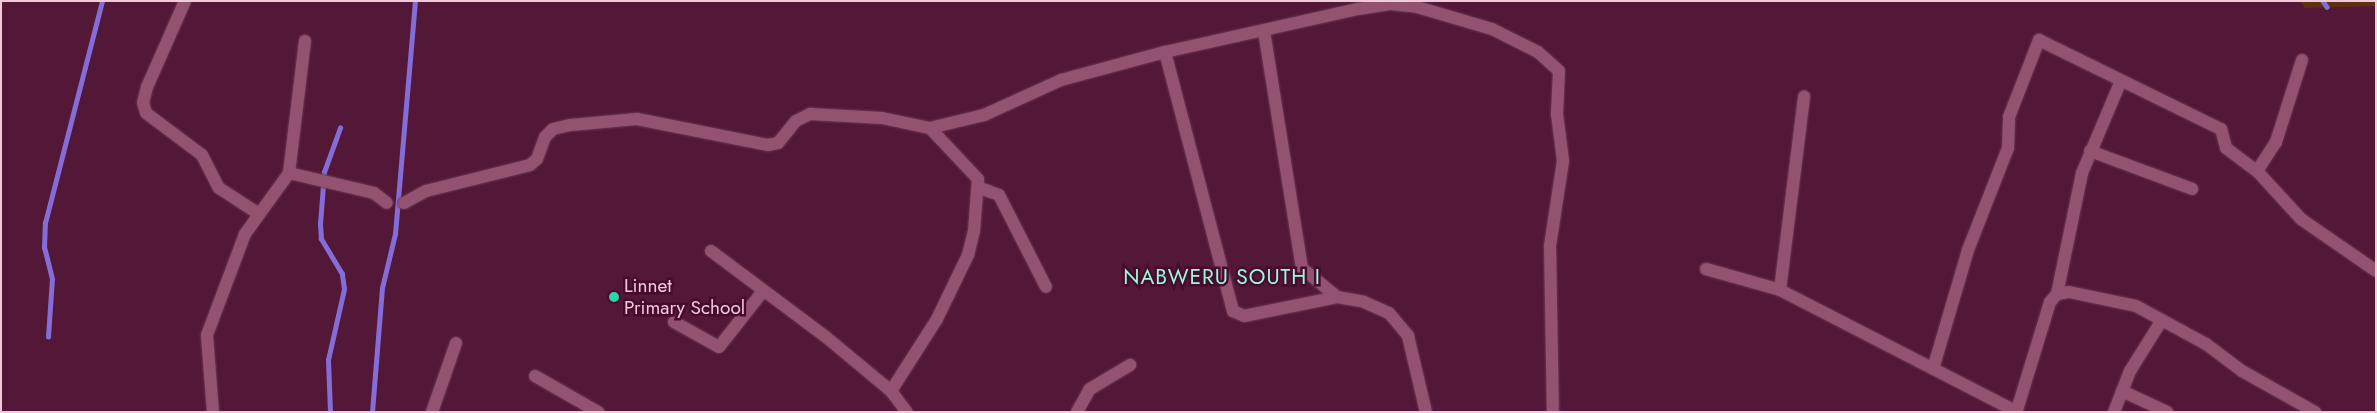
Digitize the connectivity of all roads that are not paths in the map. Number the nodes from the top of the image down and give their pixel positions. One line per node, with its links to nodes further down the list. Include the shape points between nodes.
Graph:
1 (185, 1): 16 (street, via 147,87 143,103 146,113 202,156 219,188)
2 (1264, 31): 4 (street); 24 (street, via 1302,268); 40 (street, via 1358,8 1390,4 1417,7 1492,30 1555,65 1560,81 1557,114 1563,161 1550,246)
3 (305, 41): 11 (street)
4 (1165, 52): 8 (street, via 1060,80 984,115); 24 (street, via 1233,311 1244,316)
5 (2302, 60): 10 (street, via 2276,142)
6 (2120, 83): 9 (street); 10 (street, via 2221,129 2226,148); 29 (street, via 2039,40 2010,117 2008,148 1968,250)
7 (1804, 96): 22 (street)
8 (930, 128): 12 (street, via 973,171); 15 (street, via 882,118 810,114 796,121 778,143 768,145 637,119 571,125 553,129 545,137 538,160 530,166 426,191)
9 (2090, 151): 13 (street); 23 (street)
10 (2257, 171): 19 (street, via 2301,219)
11 (289, 172): 14 (street, via 374,193); 16 (street)
12 (980, 188): 20 (street, via 999,195); 31 (street, via 968,256 937,319)
13 (2192, 189)
14 (387, 203)
15 (404, 203)
16 (259, 214): 34 (street, via 245,234 208,335)
17 (711, 251): 21 (street)
18 (1706, 269): 22 (street)
19 (2376, 271)
20 (1046, 287)
21 (763, 290): 26 (street, via 719,347); 31 (street)
22 (1780, 290): 29 (street)
23 (2057, 294): 25 (street, via 2069,292 2108,299 2136,306); 33 (street, via 2050,302)
24 (1337, 297): 39 (street, via 1364,302 1389,314 1404,328)
25 (2162, 320): 32 (street); 43 (street)
26 (674, 322)
27 (456, 343): 35 (street)
28 (1130, 365): 38 (street, via 1090,389)
29 (1933, 368): 33 (street)
30 (535, 376): 36 (street)
31 (891, 391): 37 (street)
32 (2122, 391): 41 (street); 42 (street)
33 (2017, 411)
34 (213, 412)
35 (432, 412)
36 (598, 412)
37 (907, 412)
38 (1077, 412)
39 (1426, 412)
40 (1553, 412)
41 (2114, 412)
42 (2167, 412)
43 (2315, 412)

